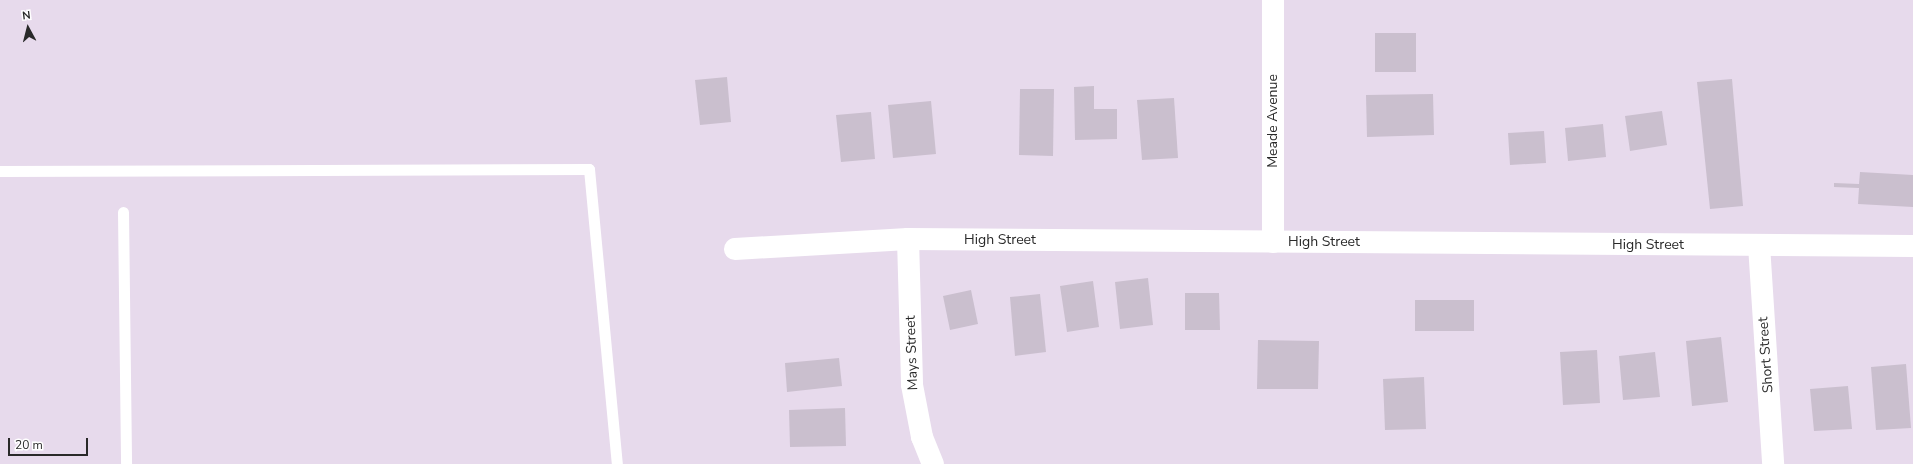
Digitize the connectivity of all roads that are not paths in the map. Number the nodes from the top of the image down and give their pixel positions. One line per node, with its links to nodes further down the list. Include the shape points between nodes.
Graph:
1 (1273, 0): 5 (street, Meade Avenue)
2 (0, 171): 10 (lane, via 589,169)
3 (124, 212): 9 (lane)
4 (908, 239): 5 (street, High Street); 8 (street, High Street); 11 (street, Mays Street, via 912,385 922,437)
5 (1273, 242): 6 (street, High Street)
6 (1759, 245): 7 (street, High Street); 12 (street, Short Street)
7 (1913, 246)
8 (736, 248)
9 (126, 464)
10 (617, 464)
11 (933, 464)
12 (1773, 464)

